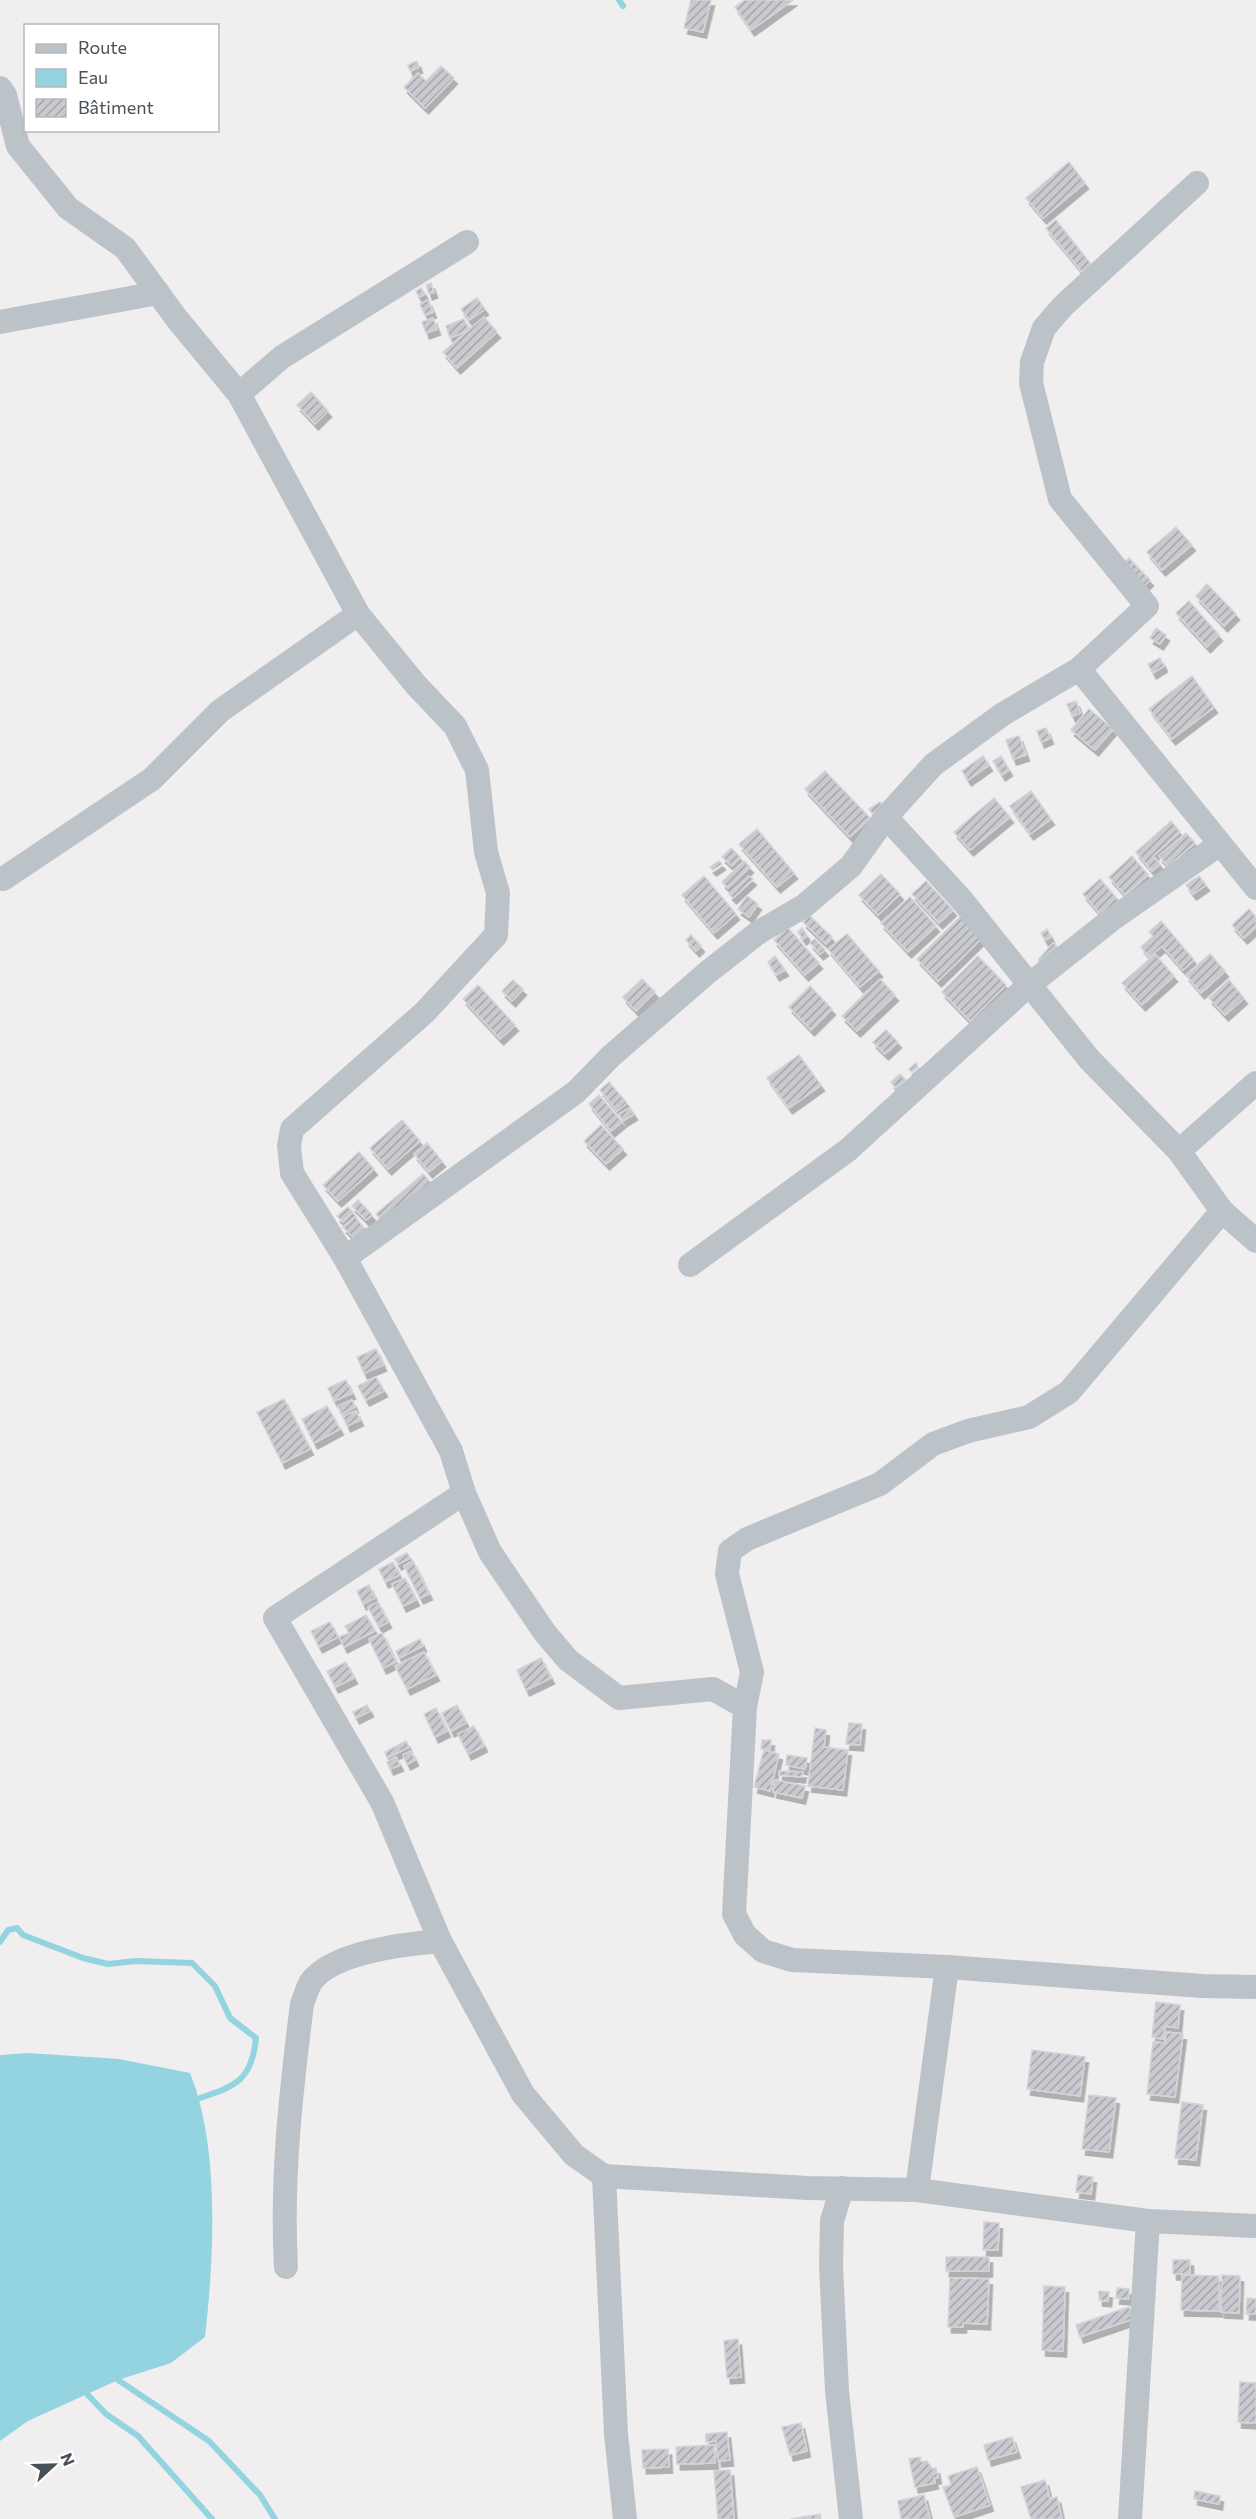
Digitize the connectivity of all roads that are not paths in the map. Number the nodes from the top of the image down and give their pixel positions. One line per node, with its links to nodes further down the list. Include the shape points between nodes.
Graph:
1 (0, 88): 4 (street, via 18,146 68,208 125,248)
2 (1197, 183): 8 (street, via 1063,306 1044,328 1032,362 1031,383 1060,499 1147,606)
3 (467, 242): 6 (street, via 282,357)
4 (158, 293): 5 (street); 6 (street)
5 (0, 322)
6 (239, 394): 7 (street)
7 (358, 614): 11 (street, via 220,711 152,779); 18 (street, via 455,726 477,770 486,852 498,893 496,935 424,1012 292,1129 292,1173)
8 (1079, 669): 9 (street, via 1003,714 933,765); 10 (street)
9 (886, 817): 13 (street, via 961,899); 18 (street, via 850,866 804,906 759,932 708,972 576,1092)
10 (1220, 844): 12 (street); 13 (street, via 1111,920)
11 (3, 879)
12 (1256, 888)
13 (1029, 985): 15 (street, via 1089,1059); 19 (street, via 848,1150)
14 (1256, 1083): 15 (street)
15 (1179, 1151): 16 (street)
16 (1222, 1211): 17 (street); 21 (street, via 1069,1392 1029,1418 968,1431 933,1444 880,1484 747,1539 730,1551 727,1574 752,1671)
17 (1256, 1241)
18 (345, 1258): 20 (street, via 451,1450)
19 (690, 1265)
20 (464, 1493): 21 (street, via 490,1552 544,1634 568,1660 619,1698 713,1689); 22 (street, via 275,1618 382,1802)
21 (745, 1707): 23 (street, via 734,1914 746,1935 763,1951 792,1960)
22 (440, 1941): 25 (street, via 524,2094 574,2156); 30 (street, via 399,1945 341,1961 324,1969 310,1983 302,2004 286,2146)
23 (947, 1967): 24 (street); 27 (street)
24 (1256, 1987)
25 (604, 2176): 26 (street); 31 (street, via 616,2434)
26 (842, 2188): 27 (street); 32 (street, via 832,2221 831,2265 837,2391)
27 (917, 2190): 28 (street)
28 (1148, 2221): 29 (street); 33 (street)
29 (1256, 2226)
30 (286, 2267)
31 (625, 2519)
32 (851, 2519)
33 (1130, 2519)

